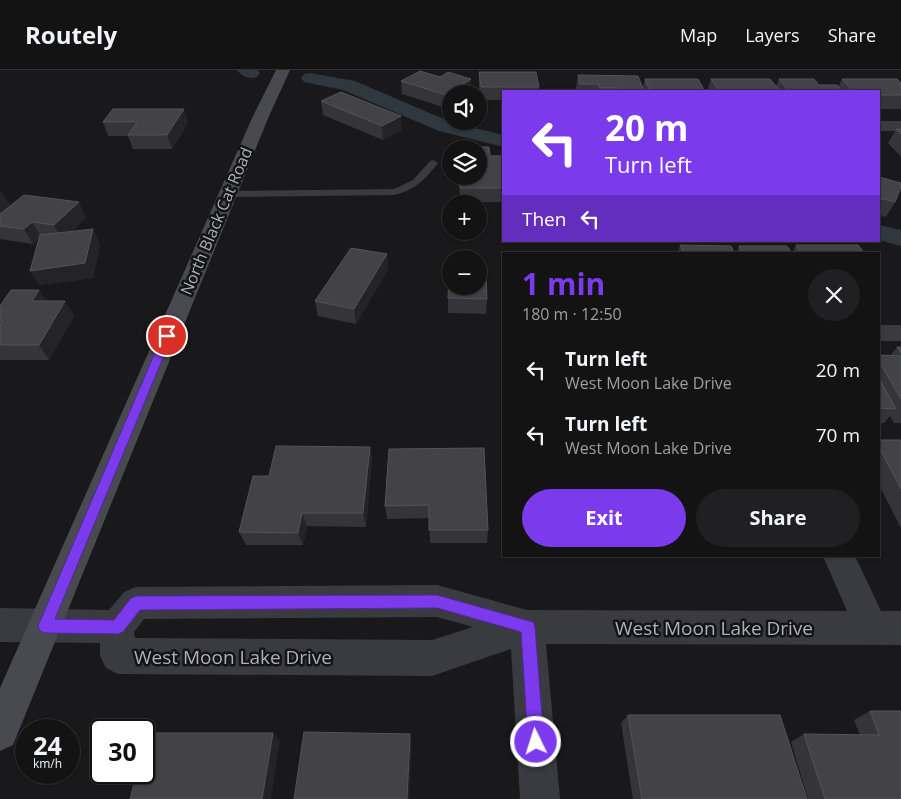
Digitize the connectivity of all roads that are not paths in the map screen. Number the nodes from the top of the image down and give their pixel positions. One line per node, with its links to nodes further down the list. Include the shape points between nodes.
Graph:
1 (283, 70): 5 (main road, North Black Cat Road)
2 (880, 126): 3 (street)
3 (901, 126)
4 (433, 163): 5 (lane, via 417,184 394,192)
5 (228, 194): 10 (main road, North Black Cat Road)
6 (880, 333): 7 (street)
7 (901, 333)
8 (840, 557): 13 (street)
9 (0, 625): 10 (street)
10 (45, 626): 11 (street); 14 (main road, North Black Cat Road)
11 (118, 627): 12 (street, West Moon Lake Drive, via 136,603 437,601); 12 (street, West Moon Lake Drive, via 118,656 432,658)
12 (528, 627): 13 (street, West Moon Lake Drive); 15 (street)
13 (886, 628)
14 (0, 732)
15 (540, 799)

